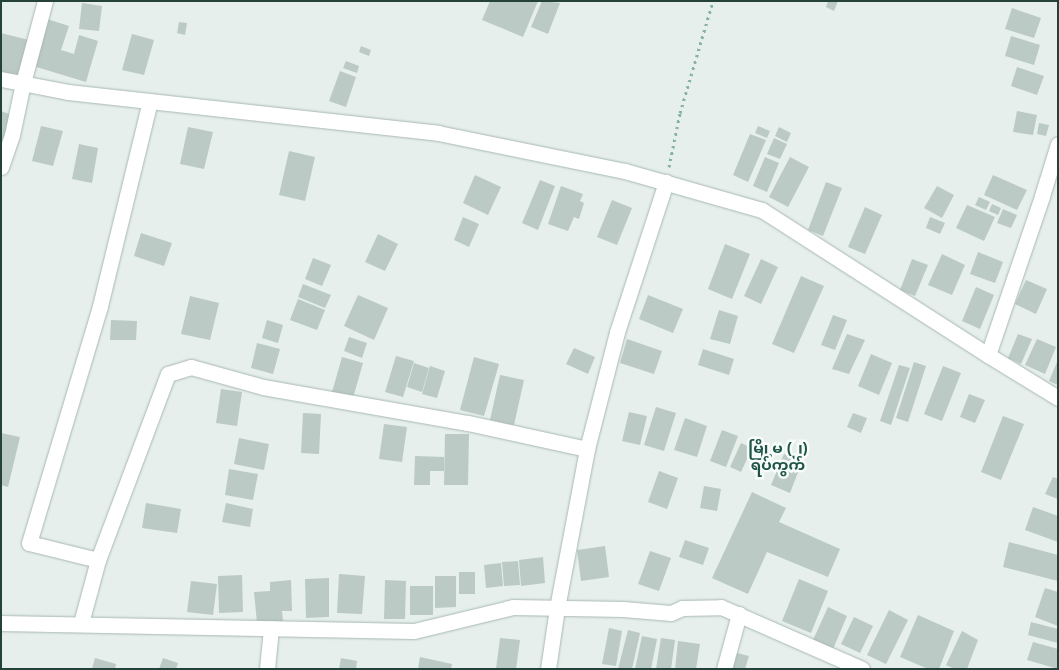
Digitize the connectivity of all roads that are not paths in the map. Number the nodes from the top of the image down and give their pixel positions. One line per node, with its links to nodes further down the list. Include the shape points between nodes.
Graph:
1 (45, 1): 3 (street)
2 (1, 79): 3 (street)
3 (23, 83): 4 (street, via 68,92); 6 (street, via 12,135)
4 (150, 101): 7 (street, via 438,133); 11 (street, via 100,306 29,543)
5 (1058, 144): 8 (street)
6 (1, 167)
7 (666, 182): 8 (street, via 762,210); 10 (street, via 617,332)
8 (988, 355): 9 (street)
9 (1058, 398)
10 (586, 449): 11 (street, via 468,423 263,388 191,367 168,374); 12 (street)
11 (98, 560): 15 (street)
12 (557, 608): 13 (street, via 671,613 682,608 721,607); 16 (street, via 513,607 414,631); 18 (street)
13 (739, 614): 19 (street); 20 (street)
14 (1, 623): 15 (street)
15 (81, 623): 16 (street)
16 (271, 628): 17 (street)
17 (267, 669)
18 (548, 669)
19 (724, 669)
20 (862, 669)

